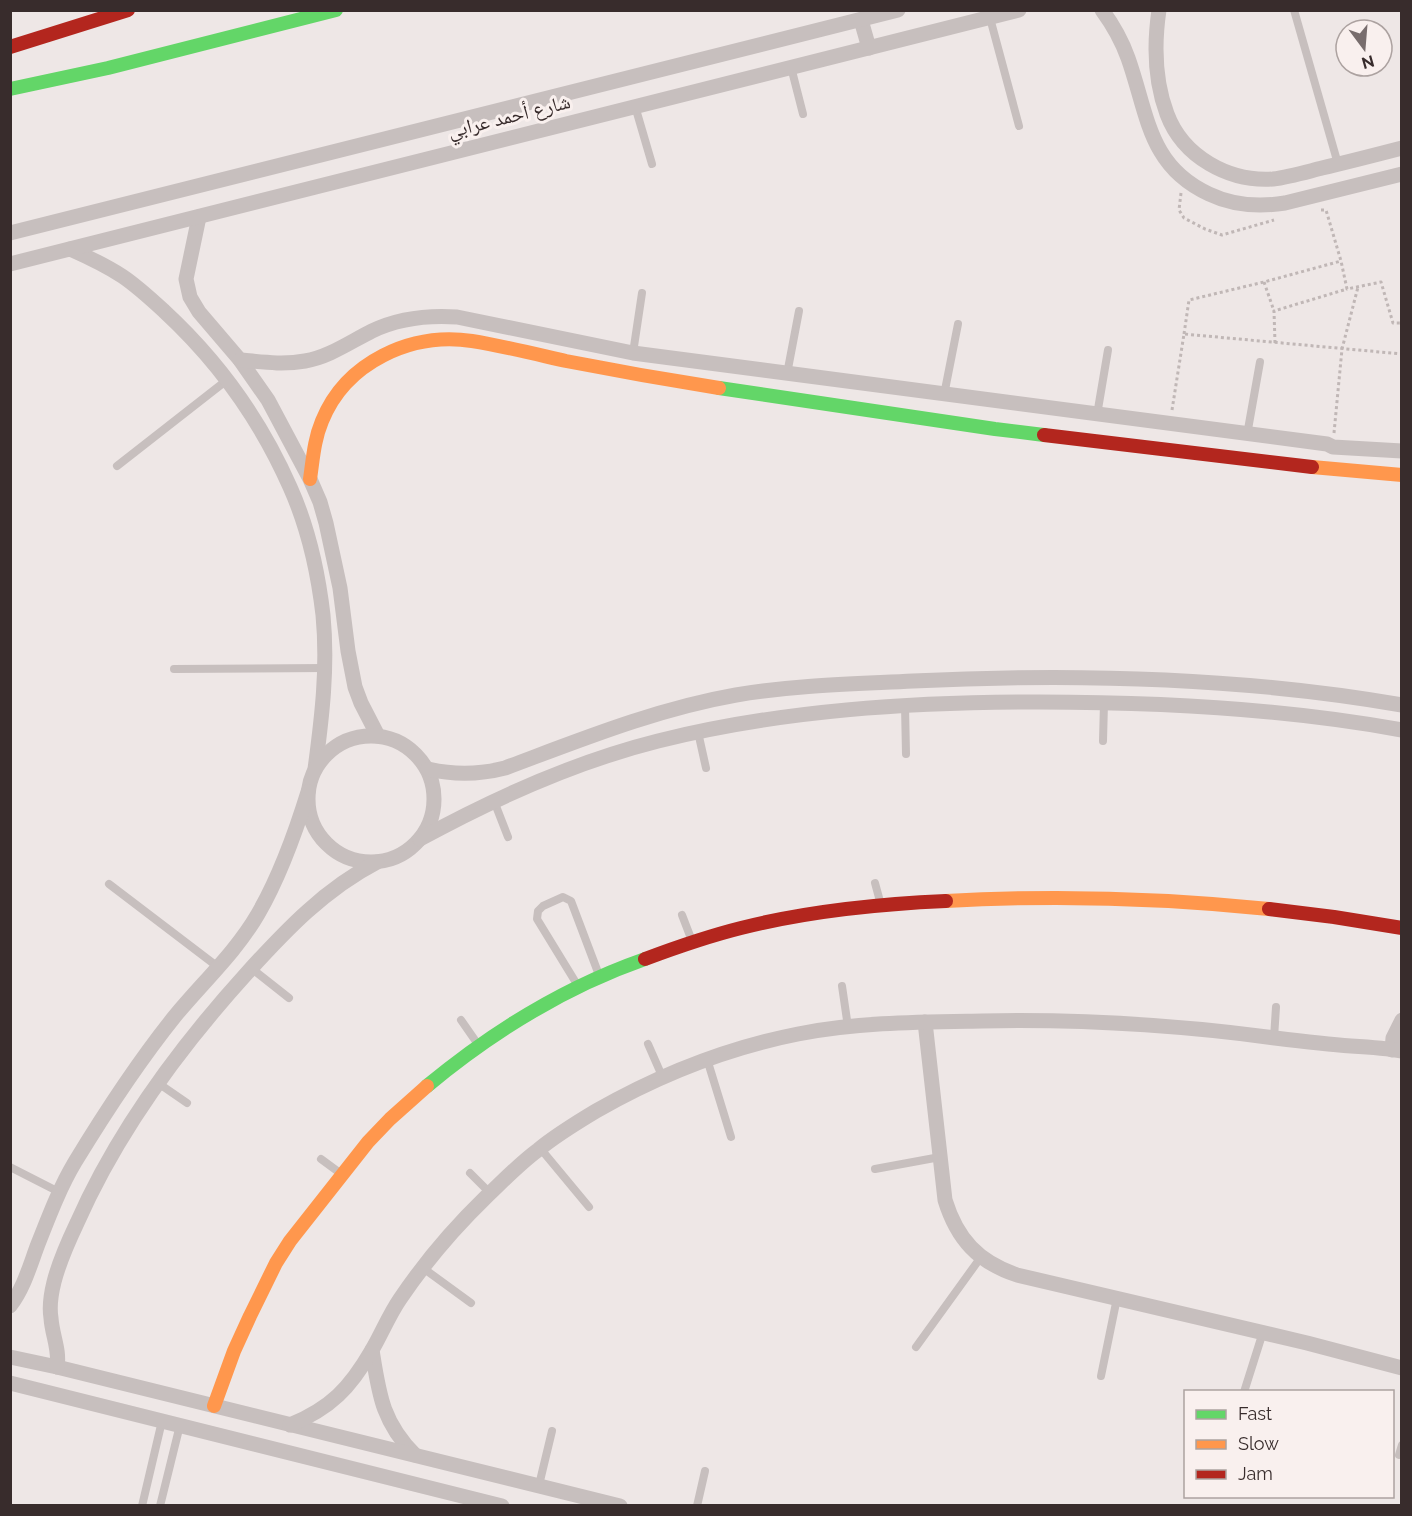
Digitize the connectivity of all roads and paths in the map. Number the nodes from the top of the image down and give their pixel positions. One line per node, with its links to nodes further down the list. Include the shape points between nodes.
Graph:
1 (128, 10): 10 (main road)
2 (336, 10): 13 (main road)
3 (898, 10): 9 (street)
4 (1018, 10): 8 (street, شارع أحمد عرابي)
5 (1102, 10): 21 (street, via 1128,57 1155,141 1170,166)
6 (1159, 10): 19 (street, via 1156,51 1162,94 1178,135 1192,151 1210,165 1251,178 1294,175)
7 (1294, 10): 19 (lane)
8 (990, 18): 11 (street, شارع أحمد عرابي); 16 (lane)
9 (861, 20): 11 (street); 25 (street)
10 (10, 47)
11 (869, 48): 12 (street, شارع أحمد عرابي)
12 (791, 67): 14 (street, شارع أحمد عرابي); 15 (lane)
13 (10, 89)
14 (635, 106): 18 (lane); 23 (street, شارع أحمد عرابي)
15 (803, 114)
16 (1018, 126)
17 (1401, 148): 19 (street)
18 (652, 164)
19 (1338, 164)
20 (1401, 174): 21 (street, via 1285,203 1257,206 1229,202)
21 (1191, 184): 24 (path, via 1180,194 1179,210 1184,218 1205,229 1222,235)
22 (1319, 210): 27 (path, via 1326,210)
23 (199, 217): 26 (street, شارع أحمد عرابي); 41 (street, via 187,288 194,305)
24 (1278, 219)
25 (10, 233)
26 (70, 249): 28 (street, شارع أحمد عرابي); 44 (street, via 106,266 139,289 189,335)
27 (1341, 261): 29 (path); 31 (path)
28 (10, 264)
29 (1264, 282): 34 (path); 37 (path, via 1189,300)
30 (1358, 287): 31 (path); 35 (path, via 1382,282 1393,323); 49 (path, via 1342,349)
31 (1347, 289): 34 (path)
32 (642, 294): 40 (lane)
33 (799, 311): 43 (lane)
34 (1274, 311): 38 (path)
35 (1401, 323)
36 (958, 324): 45 (lane)
37 (1184, 334)
38 (1275, 343)
39 (1108, 350): 46 (lane)
40 (633, 353): 41 (street, via 435,315 392,323 306,361 283,364); 43 (street)
41 (240, 360): 54 (street, via 268,399)
42 (1260, 362): 48 (lane)
43 (787, 374): 45 (street)
44 (227, 380): 52 (lane); 55 (street, via 279,463 305,528 323,613)
45 (944, 394): 46 (street)
46 (1097, 415): 47 (street)
47 (1161, 423): 48 (street); 50 (street)
48 (1247, 435): 49 (street)
49 (1333, 447): 51 (street)
50 (1157, 448): 53 (main road); 54 (main road, via 995,429 635,375 470,341 427,341 406,345 368,363 337,393 316,438)
51 (1401, 451)
52 (117, 466)
53 (1401, 475)
54 (310, 479): 62 (street, via 326,523 355,687)
55 (326, 668): 56 (lane); 66 (street)
56 (174, 669)
57 (1104, 703): 59 (street); 60 (street, via 1254,711); 63 (lane)
58 (1401, 705): 67 (street, via 1257,686 1139,679 1005,678 817,685 734,695 690,705 489,772 458,774)
59 (905, 706): 61 (street, via 808,714); 64 (lane)
60 (1401, 730)
61 (698, 732): 65 (lane); 69 (street, via 588,763)
62 (378, 736): 66 (street, via 342,743); 67 (street, via 402,743)
63 (1103, 741)
64 (906, 754)
65 (705, 768)
66 (315, 769): 68 (street)
67 (428, 769): 71 (street, via 435,805)
68 (308, 792): 72 (street, via 309,811 322,839 341,854); 79 (street, via 270,891 243,937)
69 (494, 801): 70 (lane); 71 (street)
70 (508, 837)
71 (420, 839): 72 (street, via 401,855)
72 (377, 862): 80 (street, via 321,898)
73 (875, 883): 75 (lane)
74 (109, 884): 79 (lane)
75 (881, 906): 77 (main road, via 948,900 1110,898 1254,908); 78 (main road, via 752,925)
76 (682, 915): 78 (lane)
77 (1401, 928)
78 (692, 942): 81 (main road)
79 (218, 967): 106 (street, via 122,1086)
80 (251, 968): 84 (lane); 96 (street)
81 (599, 976): 83 (main road); 83 (lane, via 571,901 563,897 543,906 537,919)
82 (842, 986): 89 (lane)
83 (578, 987): 91 (main road)
84 (289, 998)
85 (1276, 1007): 90 (lane)
86 (460, 1020): 91 (lane)
87 (1401, 1020): 93 (street, via 1393,1038)
88 (925, 1022): 89 (street); 90 (street, via 1107,1023); 100 (street)
89 (848, 1027): 94 (street, via 753,1044)
90 (1274, 1038): 93 (street)
91 (478, 1044): 105 (main road, via 396,1112)
92 (648, 1044): 95 (lane)
93 (1397, 1051)
94 (707, 1059): 95 (street); 98 (lane)
95 (662, 1076): 99 (street)
96 (158, 1083): 97 (lane); 118 (street, via 100,1174 58,1267 50,1300)
97 (186, 1103)
98 (731, 1137)
99 (540, 1148): 107 (street); 108 (lane)
100 (940, 1157): 103 (lane); 109 (street, via 949,1214)
101 (321, 1159): 105 (lane)
102 (10, 1167): 106 (lane)
103 (875, 1168)
104 (470, 1173): 107 (lane)
105 (342, 1174): 123 (main road, via 278,1260 232,1356)
106 (59, 1192): 113 (street, via 24,1282)
107 (490, 1193): 110 (street)
108 (589, 1207)
109 (981, 1257): 111 (street, via 1017,1275); 115 (lane)
110 (423, 1268): 112 (lane); 116 (street, via 398,1302)
111 (1117, 1298): 114 (street); 120 (lane)
112 (471, 1303)
113 (10, 1306)
114 (1263, 1332): 119 (street); 122 (lane)
115 (916, 1347)
116 (372, 1350): 126 (street, via 341,1394 319,1411); 129 (street, via 386,1413 398,1436)
117 (10, 1357): 118 (street)
118 (57, 1367): 123 (street)
119 (1401, 1368)
120 (1101, 1376)
121 (10, 1383): 124 (street)
122 (1245, 1390)
123 (214, 1406): 126 (street)
124 (162, 1420): 125 (street); 133 (lane)
125 (180, 1425): 134 (lane); 135 (street)
126 (290, 1425): 129 (street)
127 (552, 1431): 132 (lane)
128 (1401, 1445): 130 (lane)
129 (415, 1455): 132 (street)
130 (1399, 1455)
131 (705, 1471): 137 (lane)
132 (539, 1485): 136 (street)
133 (142, 1506)
134 (160, 1506)
135 (502, 1506)
136 (620, 1506)
137 (697, 1506)

